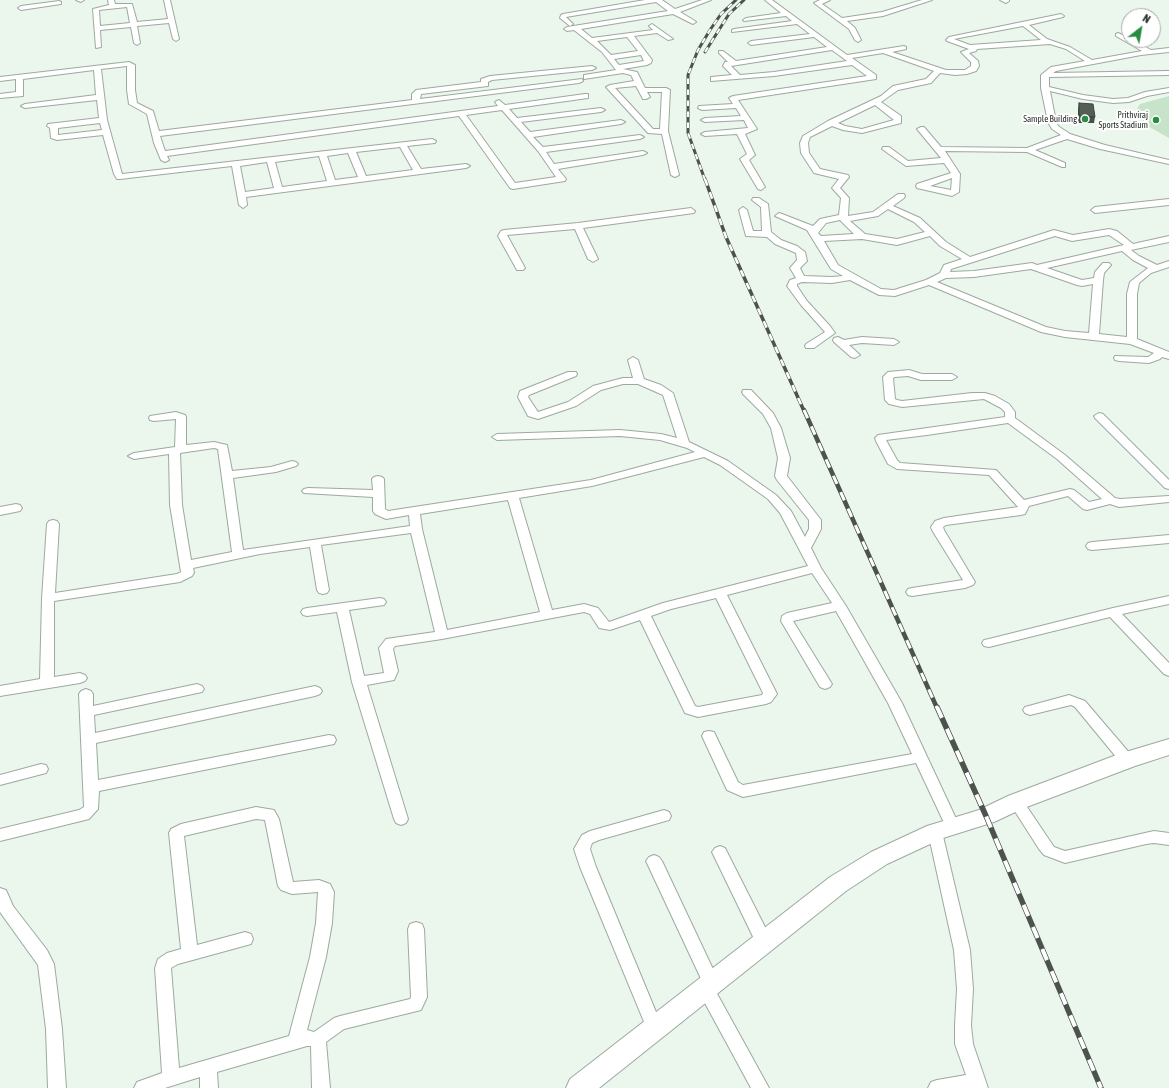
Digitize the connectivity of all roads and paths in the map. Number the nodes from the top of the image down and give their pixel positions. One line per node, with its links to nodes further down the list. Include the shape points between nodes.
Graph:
1 (167, 0): 16 (street)
2 (657, 0): 10 (street); 21 (street, via 563,16)
3 (708, 0): 10 (street)
4 (768, 0): 11 (street)
5 (827, 0): 15 (street, via 817,3)
6 (929, 0): 15 (street, via 883,14)
7 (58, 3): 9 (street)
8 (111, 3): 20 (street, via 130,5); 22 (street, via 96,9)
9 (21, 8)
10 (674, 12): 13 (street); 17 (street)
11 (787, 14): 14 (street); 18 (street)
12 (1061, 16): 19 (street)
13 (642, 18): 21 (street); 23 (street)
14 (746, 20)
15 (840, 20): 31 (street, via 852,28)
16 (172, 21): 20 (street); 28 (street)
17 (693, 22)
18 (798, 22): 24 (street); 25 (street)
19 (1024, 24): 32 (street); 32 (street, via 949,40 969,47)
20 (134, 25): 22 (street); 33 (street)
21 (571, 27): 30 (street)
22 (97, 28): 35 (street)
23 (658, 31): 27 (street); 29 (street)
24 (734, 31)
25 (815, 35): 34 (street); 36 (street)
26 (1118, 35): 42 (street)
27 (629, 36): 30 (street); 43 (street)
28 (176, 39)
29 (670, 39)
30 (592, 40): 44 (street)
31 (858, 40)
32 (1049, 42): 47 (street, via 1068,48)
33 (137, 43)
34 (751, 43)
35 (98, 47)
36 (832, 48): 45 (street); 48 (street)
37 (904, 48): 40 (street)
38 (991, 48): 52 (street, via 964,51 974,61 975,66 971,71 951,73)
39 (1169, 50): 42 (street)
40 (883, 51): 45 (street); 52 (street)
41 (721, 52): 48 (street)
42 (1150, 52): 47 (street)
43 (643, 53): 44 (street); 51 (street, via 648,60 647,63)
44 (609, 57): 51 (street)
45 (845, 57): 46 (street)
46 (851, 62): 57 (street); 72 (street, via 873,77 734,97)
47 (1091, 62): 55 (street, via 1054,69)
48 (734, 63): 57 (street, via 727,66)
49 (97, 67): 54 (street); 68 (street); 87 (street, via 131,65 133,104 149,111)
50 (592, 68): 61 (street, via 493,77 486,79)
51 (620, 69): 56 (street); 63 (street, via 634,74)
52 (939, 70): 70 (street, via 928,81 896,88)
53 (1169, 74): 55 (street)
54 (19, 76): 58 (street); 66 (street, via 20,94)
55 (1045, 76): 62 (street)
56 (587, 77)
57 (738, 77): 59 (street)
58 (0, 78)
59 (714, 79)
60 (579, 81): 65 (street)
61 (485, 84): 65 (street); 69 (street, via 419,92 416,94)
62 (1045, 88): 64 (street, via 1113,102); 90 (street, via 1054,127)
63 (642, 90): 85 (street, via 666,90); 85 (street, via 610,87 651,131)
64 (1169, 90)
65 (490, 92): 69 (street); 73 (street)
66 (0, 96)
67 (585, 96): 73 (street)
68 (101, 97): 71 (street); 78 (street)
69 (416, 101): 87 (street)
70 (876, 102): 82 (street); 82 (street, via 898,118 898,121 862,131 843,128)
71 (24, 106)
72 (737, 106): 74 (street); 77 (street)
73 (503, 107): 76 (street); 79 (street)
74 (702, 108)
75 (601, 110): 79 (street)
76 (461, 113): 87 (street, via 164,157); 107 (street, via 513,186 562,179)
77 (746, 118): 80 (street); 86 (street, via 753,129)
78 (104, 120): 84 (street); 84 (street, via 52,126 57,138)
79 (517, 120): 89 (street)
80 (705, 120)
81 (621, 122): 89 (street)
82 (831, 122): 125 (street, via 807,136 804,148 806,157 817,171 845,177 836,188 845,196)
83 (921, 129): 95 (street)
84 (106, 132): 104 (street, via 120,177)
85 (664, 132): 110 (street)
86 (742, 132): 88 (street); 113 (street, via 751,154 744,159)
87 (156, 134)
88 (705, 134)
89 (528, 135): 97 (street)
90 (1067, 136): 98 (street); 103 (street)
91 (640, 137): 97 (street)
92 (432, 141): 93 (street)
93 (402, 144): 96 (street); 108 (street)
94 (886, 149): 102 (street, via 906,164)
95 (939, 149): 98 (street); 102 (street)
96 (352, 150): 100 (street); 111 (street)
97 (541, 150): 107 (street)
98 (1028, 150): 106 (street)
99 (643, 153): 107 (street)
100 (322, 154): 101 (street); 112 (street)
101 (270, 160): 104 (street); 114 (street)
102 (945, 160): 109 (street)
103 (1169, 162)
104 (236, 164): 115 (street)
105 (466, 166): 108 (street)
106 (1062, 166)
107 (552, 167)
108 (418, 172): 111 (street)
109 (956, 174)
110 (675, 175)
111 (363, 179): 112 (street)
112 (332, 183): 114 (street)
113 (761, 187)
114 (279, 190): 115 (street)
115 (242, 195): 119 (street)
116 (901, 196): 120 (street)
117 (756, 200): 128 (street, via 765,206)
118 (1169, 202): 122 (street)
119 (243, 205)
120 (887, 206): 125 (street, via 875,214); 127 (street, via 917,220)
121 (743, 210): 128 (street, via 749,234)
122 (1095, 210)
123 (691, 211): 126 (street)
124 (779, 216): 129 (street, via 806,225)
125 (843, 218): 129 (street, via 823,221 818,225); 130 (street)
126 (578, 226): 133 (street); 138 (street, via 502,234)
127 (932, 233): 130 (street, via 897,242); 134 (street, via 943,244)
128 (767, 234): 142 (street, via 800,252 802,261 795,268)
129 (816, 236): 130 (street); 141 (street, via 834,267)
130 (862, 236)
131 (1169, 239): 132 (street)
132 (1128, 247): 134 (street, via 1112,232 1072,238 1056,232); 137 (street); 139 (street, via 1136,258)
133 (593, 259)
134 (969, 260): 140 (street, via 947,268)
135 (1169, 264): 139 (street)
136 (1106, 266): 143 (street, via 1100,272)
137 (1039, 267): 140 (street); 143 (street, via 1077,282)
138 (520, 268)
139 (1155, 268): 148 (street, via 1138,278 1133,288)
140 (944, 275): 144 (street)
141 (851, 277): 142 (street, via 832,280); 144 (street, via 880,292 890,294)
142 (801, 279): 145 (street, via 793,282 792,286)
143 (1098, 280): 146 (street)
144 (929, 282): 146 (street, via 1035,327 1056,333)
145 (830, 333): 149 (street); 150 (street)
146 (1094, 336): 148 (street)
147 (894, 342): 149 (street, via 862,340)
148 (1132, 342): 151 (street)
149 (842, 343): 152 (street)
150 (810, 346)
151 (1164, 354): 153 (street, via 1149,360)
152 (855, 355)
153 (1119, 358)
154 (632, 360): 157 (street)
155 (572, 374): 157 (street, via 524,393 523,397 532,414 538,416 572,404 597,388 609,384)
156 (952, 377): 161 (street, via 892,374 888,377 890,400 902,404 985,396 1005,406 1010,412)
157 (639, 381): 163 (street, via 668,393)
158 (747, 392): 185 (street, via 773,420 784,458 782,480 815,520 815,529)
159 (1099, 416): 170 (street)
160 (154, 418): 164 (street, via 176,415 181,417)
161 (1010, 419): 175 (street, via 1061,457); 176 (street, via 880,438 892,462 897,466 992,472)
162 (497, 437): 163 (street, via 633,433)
163 (684, 443): 165 (street)
164 (178, 450): 166 (street); 168 (street, via 221,445); 187 (street, via 176,505)
165 (706, 453): 173 (street, via 605,480); 185 (street, via 738,471 779,504 791,520)
166 (134, 456)
167 (292, 464): 168 (street, via 272,470)
168 (227, 475): 186 (street)
169 (378, 479): 172 (street)
170 (1169, 486)
171 (308, 491): 172 (street)
172 (378, 494): 179 (street, via 379,511 382,514)
173 (512, 495): 179 (street); 199 (street)
174 (1169, 499): 175 (street, via 1120,503)
175 (1111, 500): 176 (street, via 1087,506 1070,492)
176 (1022, 504): 190 (street, via 1021,511 939,524 938,530 969,582)
177 (16, 508): 178 (street)
178 (0, 511)
179 (414, 511): 181 (street)
180 (53, 524): 192 (street)
181 (416, 529): 183 (street); 201 (street)
182 (1169, 539): 184 (street)
183 (315, 543): 186 (street); 189 (street)
184 (1092, 546)
185 (805, 548): 188 (street)
186 (238, 554): 187 (street)
187 (186, 565): 192 (street, via 188,573 180,578)
188 (816, 568): 191 (street); 195 (street)
189 (323, 590)
190 (912, 592)
191 (720, 593): 200 (street, via 663,607); 200 (street, via 770,694 766,699 698,712 690,710)
192 (48, 598): 206 (street)
193 (1169, 600): 198 (street)
194 (380, 602): 196 (street)
195 (840, 606): 207 (street, via 792,616 786,621); 218 (street, via 895,703)
196 (342, 607): 197 (street); 205 (street)
197 (307, 612)
198 (1112, 612): 202 (street); 203 (street)
199 (547, 615): 200 (street, via 588,608 607,626); 201 (street)
200 (644, 615)
201 (442, 635): 205 (street, via 391,642 386,648 391,671 389,677)
202 (989, 643)
203 (1169, 672)
204 (80, 678): 206 (street)
205 (359, 682): 225 (street)
206 (47, 684): 209 (street)
207 (825, 684)
208 (197, 690): 213 (street)
209 (0, 691)
210 (315, 692): 215 (street)
211 (86, 694): 213 (street)
212 (1030, 710): 219 (street, via 1069,700 1080,704)
213 (87, 712): 215 (street)
214 (709, 736): 218 (street, via 732,786 743,791)
215 (88, 740): 222 (street)
216 (329, 740): 222 (street)
217 (1169, 747): 219 (main road)
218 (921, 757): 226 (street)
219 (1127, 760): 223 (main road)
220 (41, 769): 221 (street)
221 (0, 780)
222 (91, 788): 227 (street, via 91,809 84,815)
223 (1016, 802): 226 (main road, via 986,816); 228 (street, via 1049,851 1065,857 1146,838)
224 (664, 816): 237 (street, via 595,835 587,839 582,849)
225 (401, 819)
226 (944, 829): 234 (main road, via 879,858 838,884); 242 (street, via 962,950 965,989 964,1044)
227 (0, 835)
228 (1169, 839)
229 (720, 852): 234 (street)
230 (654, 861): 236 (street)
231 (0, 894): 243 (street, via 7,910 46,964 54,1029)
232 (416, 929): 238 (street, via 419,997 415,1005 340,1023)
233 (245, 940): 235 (street)
234 (764, 942): 236 (main road)
235 (190, 953): 239 (street, via 176,833 256,813 269,814 286,886 319,886 325,888 326,892 318,957); 241 (street, via 166,961 162,968)
236 (709, 986): 237 (main road); 248 (street)
237 (655, 1029): 247 (main road)
238 (316, 1040): 239 (street, via 307,1038); 246 (street, via 320,1047)
239 (296, 1041): 240 (street)
240 (208, 1068): 241 (street); 245 (street)
241 (171, 1078): 244 (street)
242 (978, 1085): 249 (street)
243 (57, 1088)
244 (143, 1088)
245 (209, 1088)
246 (321, 1088)
247 (579, 1088)
248 (760, 1088)
249 (937, 1088)

